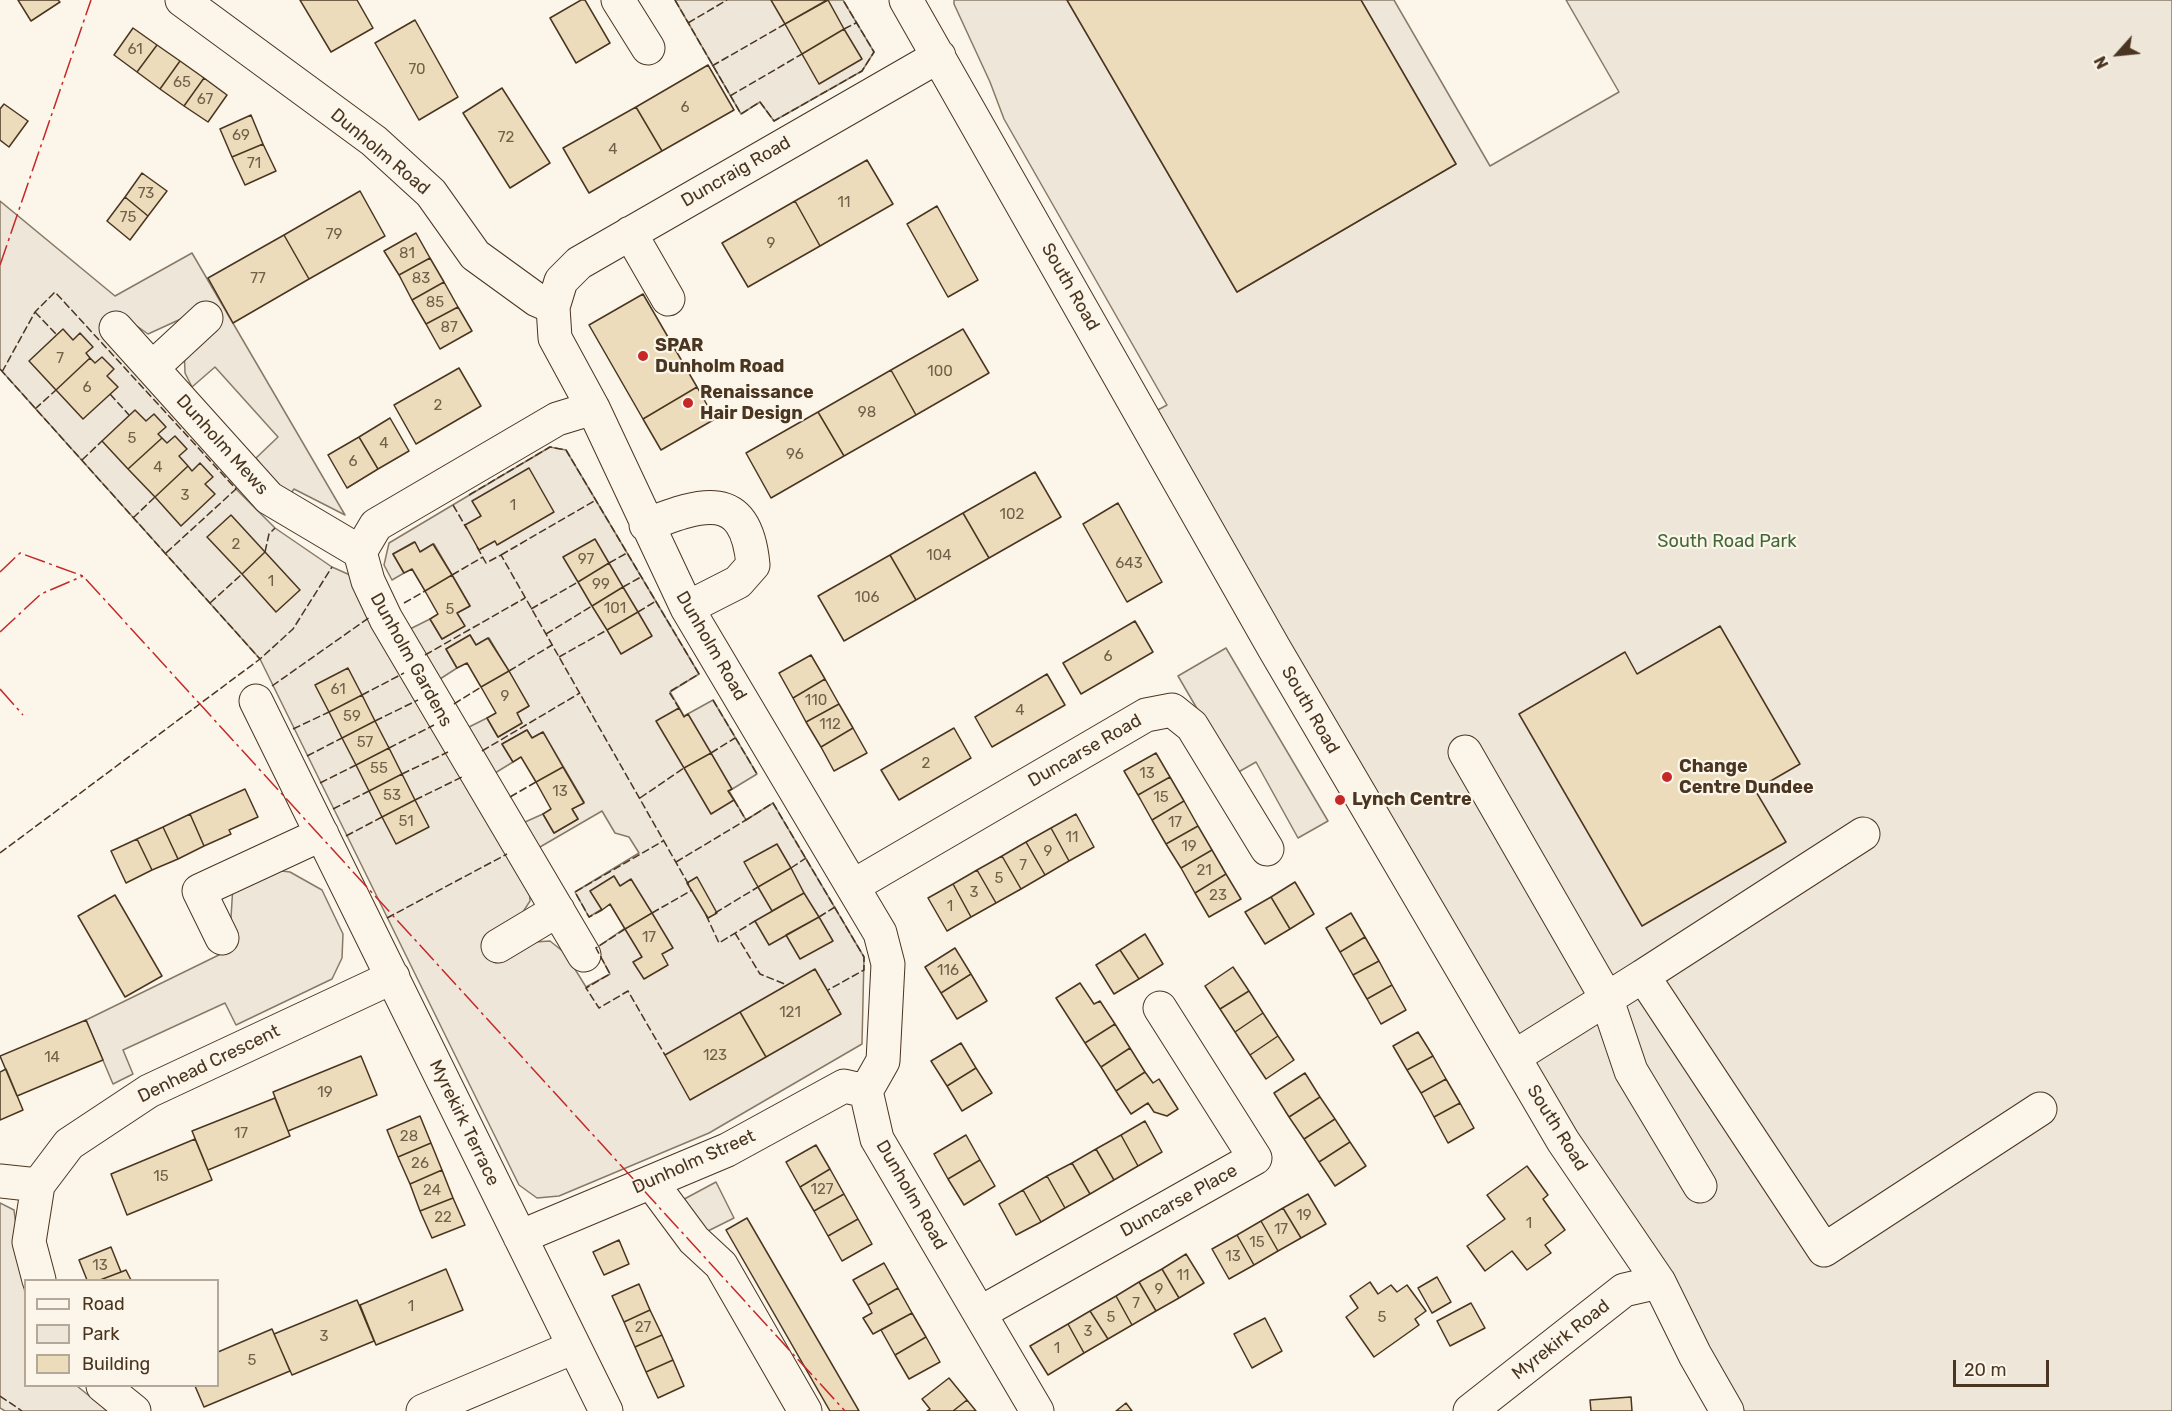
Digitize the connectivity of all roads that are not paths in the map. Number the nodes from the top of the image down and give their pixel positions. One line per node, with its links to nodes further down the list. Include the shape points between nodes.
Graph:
1 (182, 0): 8 (street, Dunholm Road, via 374,141 431,193 475,255 537,300)
2 (618, 0): 4 (street)
3 (906, 0): 5 (street, South Road)
4 (648, 48)
5 (939, 56): 6 (street, Duncraig Road); 30 (street, South Road, via 1268,638)
6 (630, 233): 7 (street); 8 (street, Duncraig Road, via 579,263 561,281)
7 (668, 299)
8 (553, 307): 12 (street, Dunholm Road, via 555,338)
9 (206, 318): 11 (street)
10 (116, 328): 11 (street, Dunholm Mews)
11 (152, 368): 14 (street, Dunholm Mews, via 269,498)
12 (593, 408): 13 (street, Dunholm Road); 14 (street, via 557,420 376,525)
13 (646, 525): 15 (street, Dunholm Road); 15 (street, via 690,508 711,505 734,514 751,544 753,565 738,582)
14 (360, 552): 22 (street, Dunholm Gardens, via 368,581 386,619)
15 (687, 608): 21 (street, Dunholm Road)
16 (256, 701): 18 (street, Myrekirk Terrace)
17 (1465, 752): 28 (street)
18 (322, 834): 23 (street, via 199,891); 27 (street, Myrekirk Terrace)
19 (1863, 834): 26 (street)
20 (1267, 849): 21 (street, Duncarse Road, via 1192,726 1172,710 1146,715)
21 (853, 886): 31 (street, Dunholm Road, via 880,933 888,964 883,1061)
22 (558, 910): 24 (street); 25 (street, Dunholm Gardens)
23 (222, 938)
24 (498, 946)
25 (584, 955)
26 (1643, 976): 28 (street); 32 (street, via 1824,1251)
27 (393, 977): 35 (street, Denhead Crescent, via 149,1091 69,1144); 37 (street, Myrekirk Terrace)
28 (1606, 997): 30 (street); 36 (street, via 1632,1071)
29 (1160, 1008): 40 (street, Duncarse Place, via 1255,1158)
30 (1514, 1057): 39 (street, South Road, via 1563,1141)
31 (866, 1091): 34 (street, Dunholm Street, via 844,1086 727,1150); 40 (street, Dunholm Road, via 877,1139)
32 (2040, 1109)
33 (0, 1181): 35 (street)
34 (651, 1182): 37 (street, Dunholm Street); 46 (street, via 694,1240 721,1265)
35 (38, 1185): 38 (street, Denhead Crescent, via 29,1242)
36 (1700, 1186)
37 (520, 1237): 41 (street, Myrekirk Terrace)
38 (38, 1279)
39 (1659, 1282): 48 (street, Myrekirk Road, via 1624,1290); 49 (street, South Road)
40 (980, 1313): 47 (street, Dunholm Road)
41 (574, 1347): 44 (street); 45 (street, Myrekirk Terrace)
42 (104, 1387): 43 (street)
43 (134, 1411)
44 (423, 1411)
45 (606, 1411)
46 (805, 1411)
47 (1037, 1411)
48 (1470, 1411)
49 (1726, 1411)

